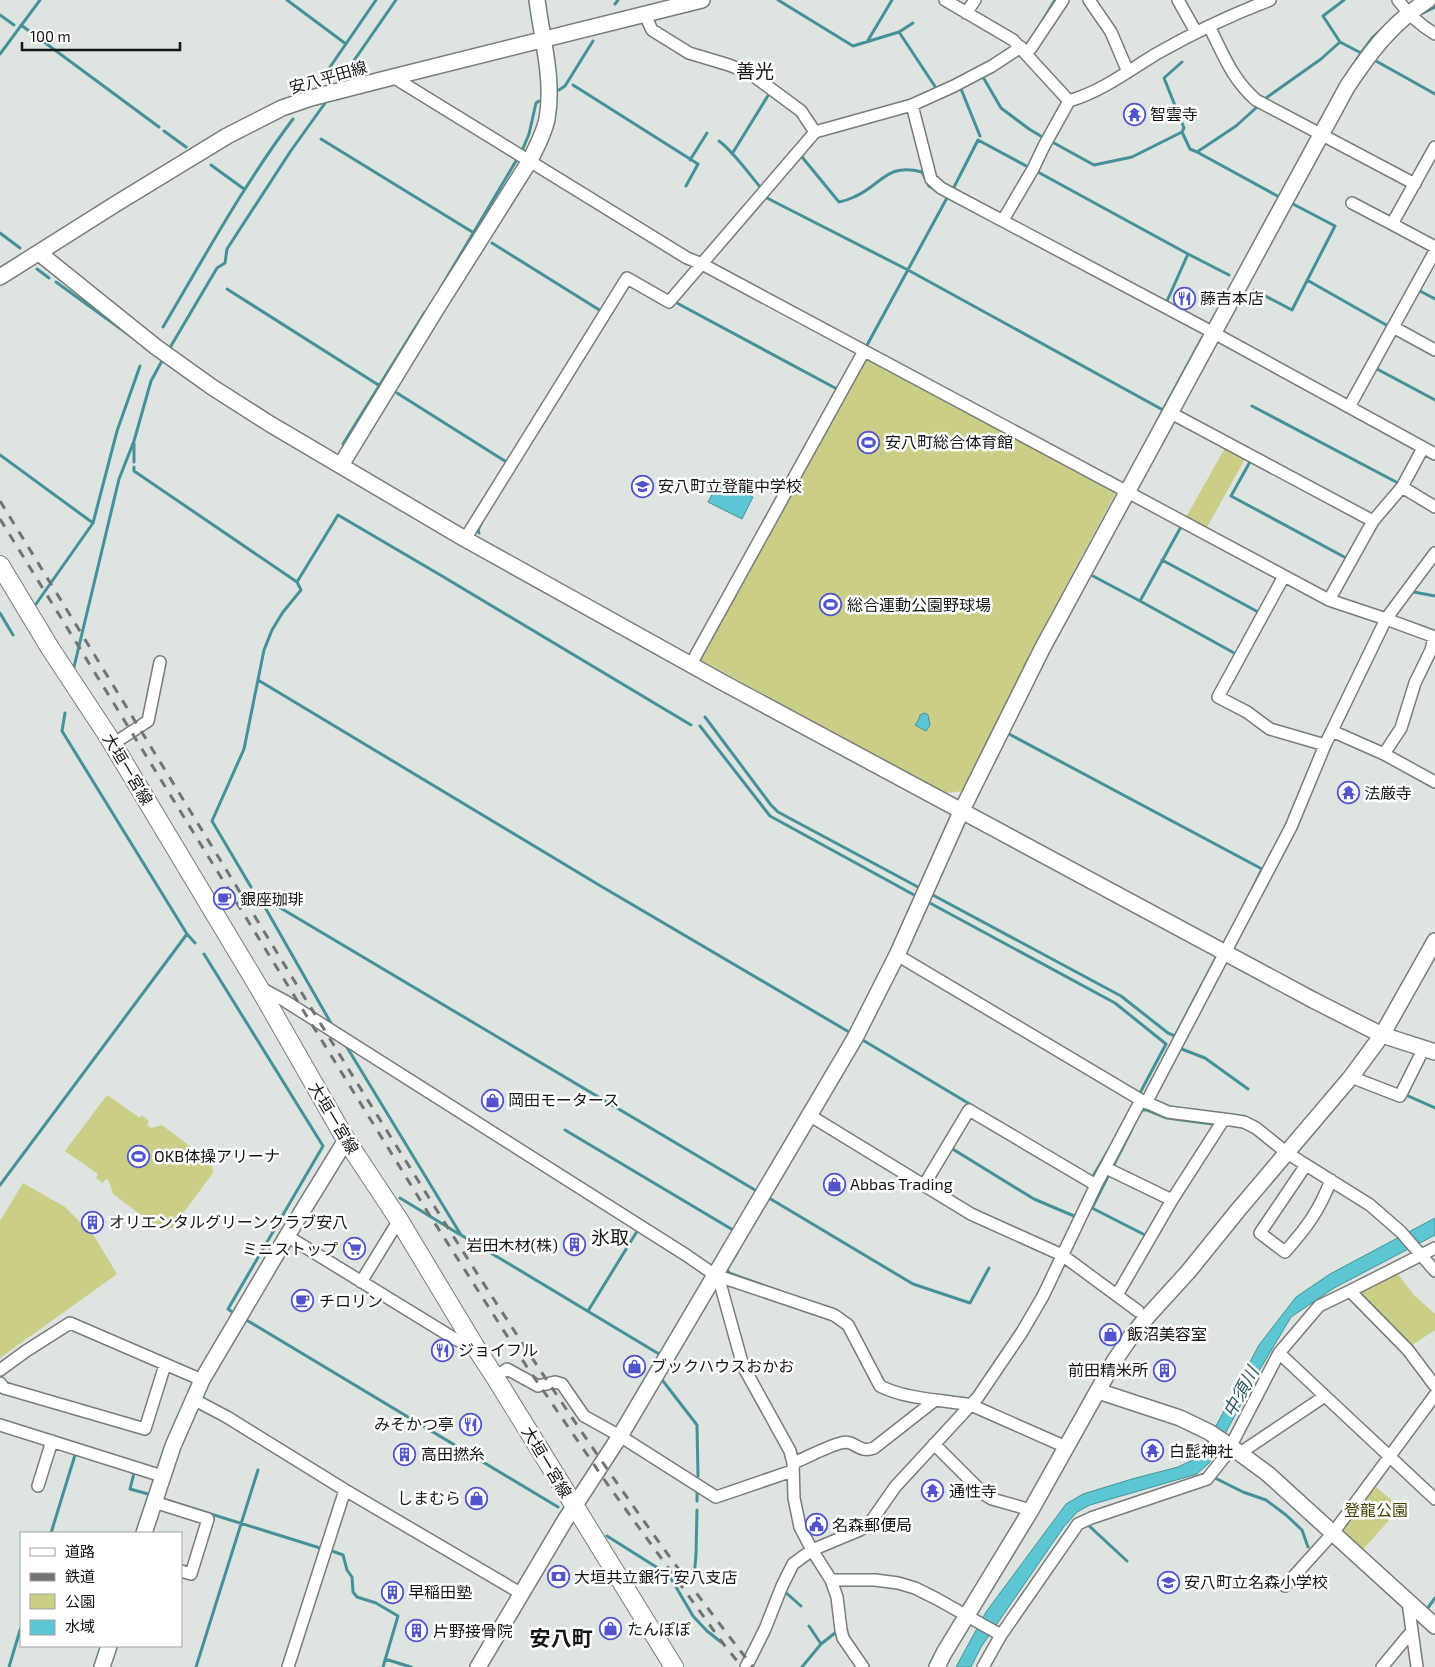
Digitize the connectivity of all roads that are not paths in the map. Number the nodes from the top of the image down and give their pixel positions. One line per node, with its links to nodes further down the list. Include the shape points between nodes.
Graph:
1 (537, 0): 18 (street)
2 (702, 0): 14 (street, 安八平田線)
3 (945, 0): 12 (street)
4 (974, 0): 12 (street)
5 (1063, 0): 19 (street, via 1031,48)
6 (1089, 0): 20 (street, via 1111,32)
7 (1178, 0): 16 (street)
8 (1270, 0): 11 (street)
9 (1398, 0): 13 (street)
10 (1428, 0): 13 (street)
11 (1242, 5): 15 (street)
12 (966, 13): 19 (street)
13 (1408, 13): 17 (street); 25 (street, via 1366,59)
14 (646, 15): 18 (street, 安八平田線); 24 (street, via 652,30 689,53 751,74 801,111)
15 (1209, 26): 16 (street); 25 (street, via 1243,88 1270,108)
16 (1196, 32): 20 (street)
17 (1435, 34)
18 (543, 40): 21 (street, 安八平田線); 27 (street, via 550,95 546,120)
19 (1023, 50): 22 (street); 23 (street)
20 (1128, 72): 22 (street, via 1097,91)
21 (393, 77): 27 (street); 34 (street, 安八平田線, via 311,98 268,114)
22 (1069, 101): 30 (street)
23 (912, 105): 24 (street); 30 (street, via 931,179 941,188)
24 (816, 132): 35 (street)
25 (1323, 133): 28 (street); 38 (street)
26 (1435, 147): 28 (street)
27 (529, 162): 35 (street); 45 (street)
28 (1415, 184): 31 (street)
29 (1352, 203): 31 (street)
30 (1003, 220): 38 (street)
31 (1392, 224): 32 (street)
32 (1435, 247)
33 (1435, 251): 37 (street)
34 (39, 253): 36 (street, 安八平田線); 45 (street, via 156,347 270,424)
35 (702, 264): 40 (street); 50 (street, via 669,302 626,278)
36 (0, 277)
37 (1393, 328): 39 (street); 41 (street)
38 (1214, 333): 41 (street); 42 (street)
39 (1435, 350)
40 (864, 351): 47 (street); 58 (street)
41 (1350, 407): 43 (street)
42 (1171, 413): 47 (street); 49 (street)
43 (1423, 448): 44 (street); 46 (street)
44 (1435, 454)
45 (341, 465): 50 (street)
46 (1402, 487): 48 (street); 49 (street)
47 (1127, 492): 53 (street); 64 (street, via 1042,649)
48 (1435, 507)
49 (1373, 521): 54 (street)
50 (465, 539): 58 (street)
51 (1435, 553): 55 (street)
52 (0, 565): 60 (main road, 大垣一宮線)
53 (1284, 576): 54 (street); 61 (street, via 1218,697 1270,728)
54 (1329, 600): 55 (street)
55 (1386, 619): 56 (street); 59 (street)
56 (1435, 637): 62 (street, via 1400,728)
57 (160, 662): 60 (street, via 148,721)
58 (691, 664): 64 (street)
59 (1332, 731): 61 (street); 62 (street)
60 (113, 744): 68 (main road, 大垣一宮線)
61 (1325, 745): 66 (street, via 1292,827)
62 (1384, 754): 63 (street)
63 (1435, 782)
64 (961, 812): 66 (street); 67 (street)
65 (1435, 941): 69 (street)
66 (1225, 952): 69 (street); 72 (street)
67 (897, 955): 72 (street); 73 (street, via 855,1038)
68 (258, 986): 75 (main road, 大垣一宮線); 89 (street, via 285,1000)
69 (1382, 1035): 70 (street); 71 (street)
70 (1430, 1050): 71 (street, via 1400,1096)
71 (1351, 1077): 76 (street)
72 (1144, 1102): 74 (street, via 1168,1112); 78 (street)
73 (809, 1115): 81 (street); 89 (street)
74 (1224, 1119): 76 (street, via 1244,1122 1256,1128); 82 (street)
75 (346, 1140): 83 (main road, 大垣一宮線); 84 (street)
76 (1288, 1153): 77 (street); 93 (street)
77 (1306, 1165): 79 (street); 79 (street, via 1260,1233 1285,1252 1308,1226)
78 (1106, 1168): 80 (street); 82 (street)
79 (1331, 1180): 86 (street, via 1370,1205)
80 (1096, 1185): 81 (street, via 969,1110); 87 (street)
81 (924, 1186): 87 (street, via 971,1214)
82 (1172, 1200): 92 (street)
83 (399, 1220): 90 (street); 96 (main road, 大垣一宮線)
84 (287, 1236): 90 (street); 101 (street)
85 (1435, 1248): 86 (street)
86 (1419, 1252): 88 (street); 91 (street)
87 (1062, 1255): 92 (street); 109 (street, via 1022,1332)
88 (1435, 1271)
89 (715, 1275): 108 (street, via 834,1315 848,1325 880,1386); 111 (street); 117 (street, via 723,1291 743,1366 790,1450)
90 (361, 1282): 96 (street, via 455,1339)
91 (1350, 1291): 97 (street, via 1319,1306); 103 (street, via 1408,1350)
92 (1117, 1295): 94 (street)
93 (1158, 1305): 94 (street); 95 (street)
94 (1138, 1311): 95 (street)
95 (1130, 1338): 104 (street)
96 (476, 1348): 100 (main road, 大垣一宮線)
97 (1279, 1353): 106 (street); 115 (street)
98 (165, 1365): 99 (street, via 70,1323); 101 (street); 102 (street, via 145,1429 4,1388)
99 (0, 1370)
100 (495, 1376): 111 (street, via 507,1368 538,1386 555,1382 562,1384 584,1416); 123 (main road, 大垣一宮線)
101 (202, 1380): 107 (street)
102 (0, 1383)
103 (1435, 1386)
104 (1098, 1391): 114 (street); 115 (street, via 1180,1418)
105 (1435, 1395): 116 (street)
106 (1325, 1396): 115 (street); 116 (street)
107 (193, 1399): 118 (street); 120 (street)
108 (934, 1401): 109 (street); 117 (street, via 874,1448 862,1450 843,1442)
109 (971, 1405): 113 (street); 114 (street)
110 (0, 1425): 112 (street)
111 (620, 1436): 117 (street, via 716,1497); 123 (street)
112 (52, 1442): 118 (street); 119 (street)
113 (934, 1444): 124 (street, via 984,1494); 127 (street, via 896,1487 870,1524)
114 (1066, 1447): 124 (street)
115 (1232, 1447): 126 (street, via 1268,1474); 136 (street, via 1206,1479 1078,1524)
116 (1390, 1457): 121 (street); 126 (street)
117 (793, 1467): 127 (street, via 794,1498 800,1527)
118 (162, 1476): 122 (street)
119 (38, 1486)
120 (345, 1490): 131 (street); 139 (street)
121 (1435, 1499)
122 (154, 1502): 125 (street); 128 (street, via 208,1519 192,1574)
123 (574, 1506): 131 (street); 141 (main road, 大垣一宮線)
124 (1031, 1510): 133 (street)
125 (144, 1532)
126 (1332, 1533): 130 (street); 132 (street)
127 (812, 1550): 129 (street); 142 (street, via 792,1564 766,1629)
128 (182, 1571)
129 (831, 1580): 133 (street, via 898,1583 915,1588); 143 (street, via 843,1638)
130 (1285, 1586)
131 (522, 1594): 140 (street)
132 (1408, 1602): 134 (street); 135 (street)
133 (972, 1618): 136 (street); 144 (street)
134 (1435, 1626)
135 (1412, 1631): 146 (street); 147 (street)
136 (999, 1634): 145 (street)
137 (109, 1647): 138 (street)
138 (102, 1667)
139 (288, 1667)
140 (478, 1667)
141 (674, 1667)
142 (746, 1667)
143 (863, 1667)
144 (937, 1667)
145 (983, 1667)
146 (1382, 1667)
147 (1417, 1667)

